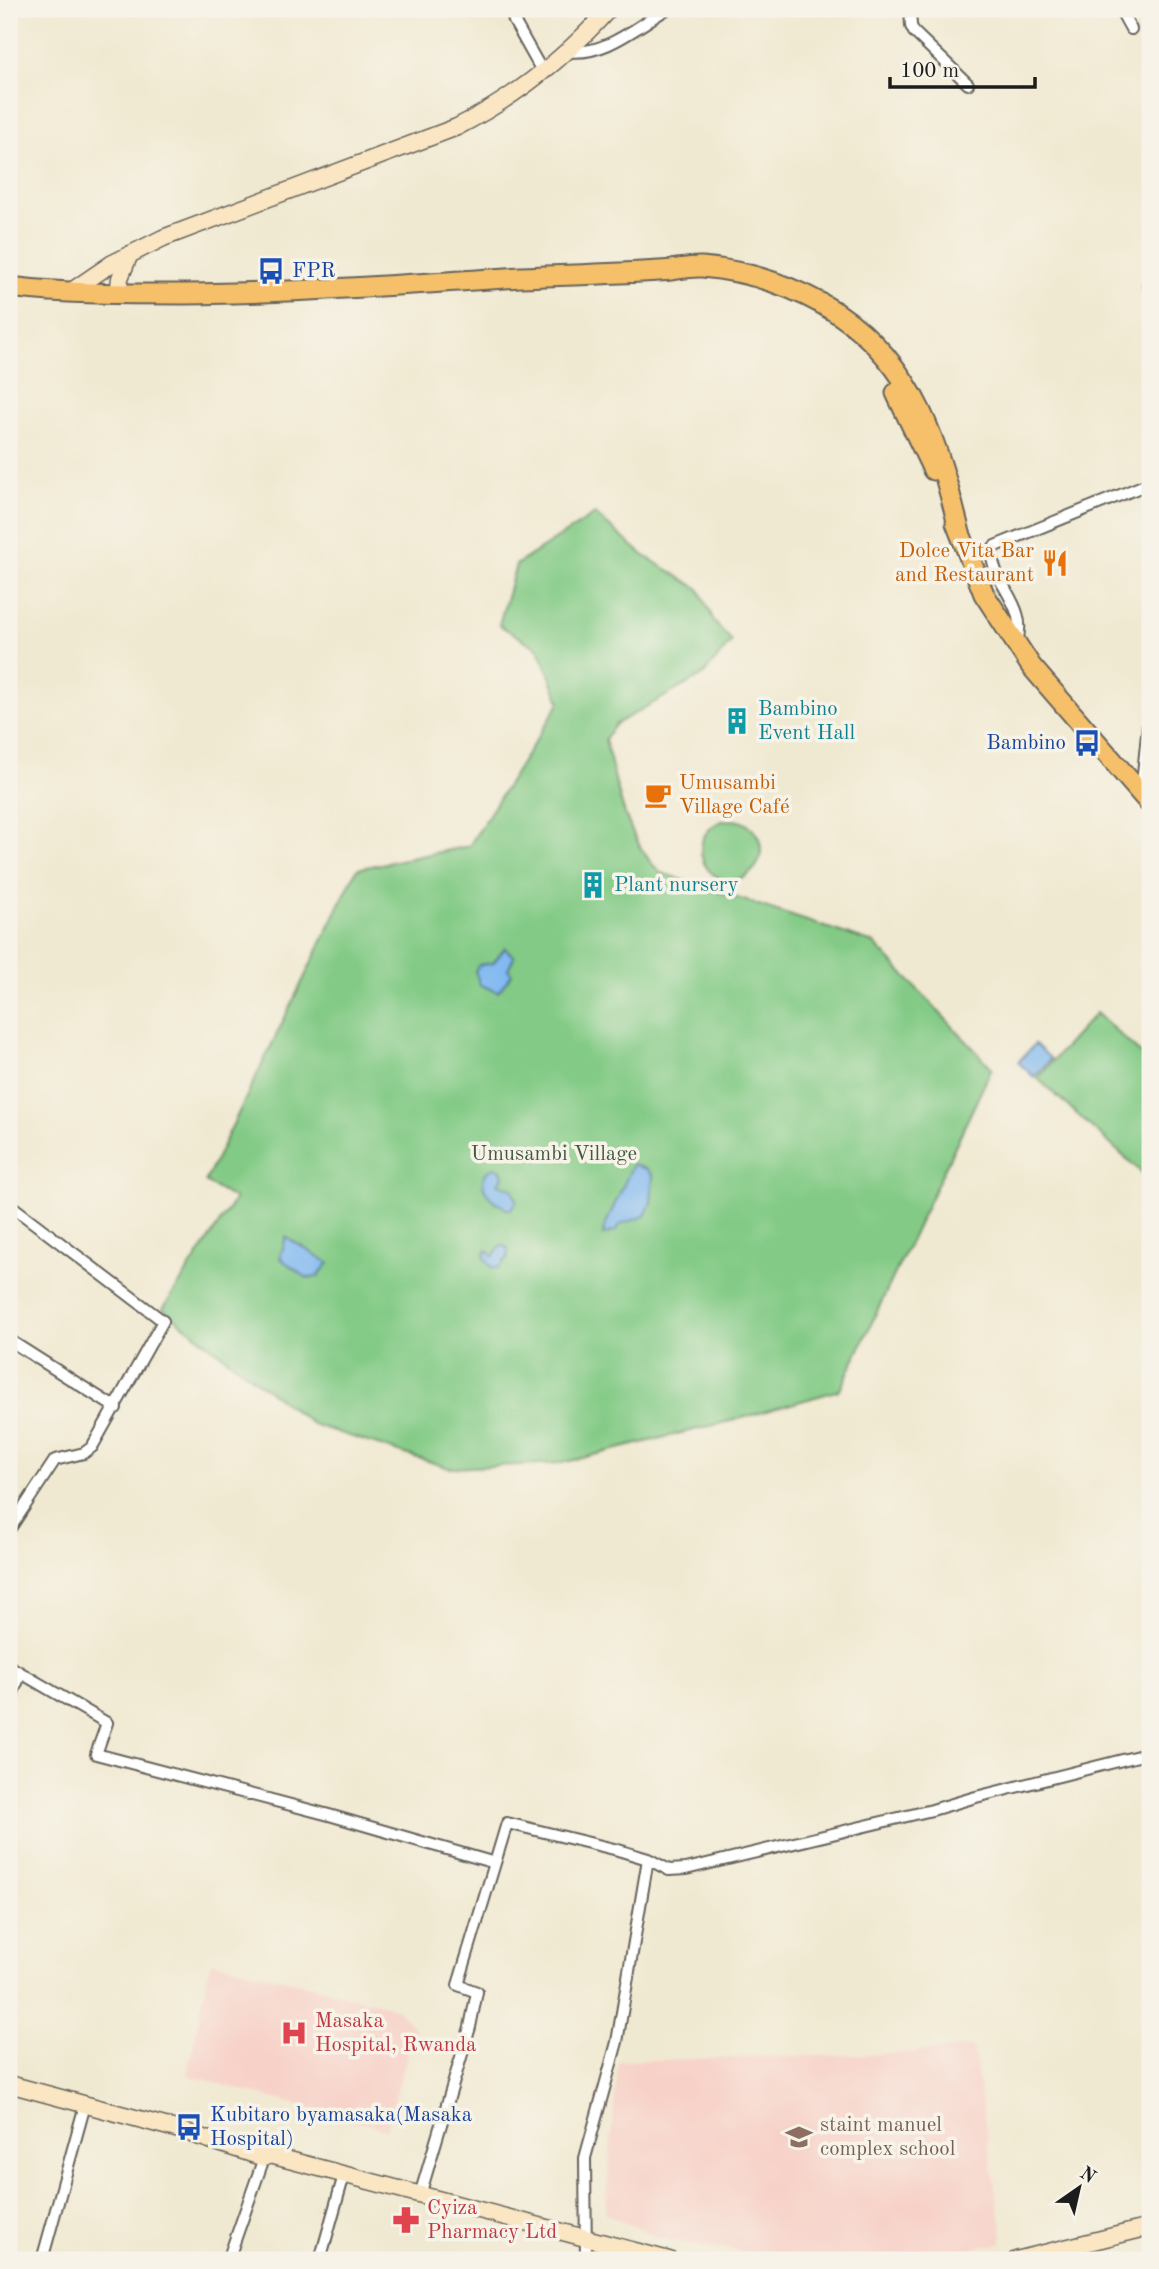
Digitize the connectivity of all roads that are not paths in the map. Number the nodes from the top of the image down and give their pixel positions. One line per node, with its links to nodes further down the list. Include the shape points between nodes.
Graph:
1 (511, 9): 8 (street)
2 (609, 9): 7 (street)
3 (667, 9): 7 (street, via 606,46 581,53)
4 (910, 9): 9 (street, via 914,32)
5 (1120, 9): 6 (street)
6 (1131, 29)
7 (566, 51): 8 (street)
8 (542, 71): 10 (street, via 512,97 457,127)
9 (968, 84)
10 (130, 254): 12 (street); 13 (street)
11 (9, 287): 12 (highway)
12 (70, 292): 13 (highway)
13 (118, 295): 15 (highway, via 265,293 699,267 744,273 783,286 836,313 862,333 888,359 922,411 984,594)
14 (1150, 483): 15 (street, via 992,549 994,564 1018,614 1021,632)
15 (1016, 645): 17 (highway)
16 (1150, 704): 17 (street)
17 (1146, 799)
18 (9, 1204): 20 (street, via 163,1321)
19 (9, 1340): 20 (street)
20 (116, 1408): 21 (street, via 90,1450 55,1460)
21 (9, 1530)
22 (9, 1666): 23 (street)
23 (21, 1674): 24 (street); 27 (street, via 107,1723 96,1754)
24 (9, 1702)
25 (1150, 1753): 26 (street, via 687,1869 669,1870)
26 (648, 1859): 27 (street, via 507,1823); 34 (street, via 617,2042 585,2158)
27 (495, 1863): 32 (street, via 457,1985 477,1992 470,2027)
28 (9, 2084): 29 (street)
29 (85, 2105): 30 (street); 35 (street)
30 (264, 2158): 31 (street, via 270,2155); 36 (street)
31 (344, 2175): 32 (street); 37 (street)
32 (421, 2195): 34 (street)
33 (1150, 2227): 40 (street)
34 (587, 2239): 38 (street); 39 (street)
35 (42, 2260)
36 (228, 2260)
37 (320, 2260)
38 (586, 2260)
39 (669, 2260)
40 (1016, 2260)

